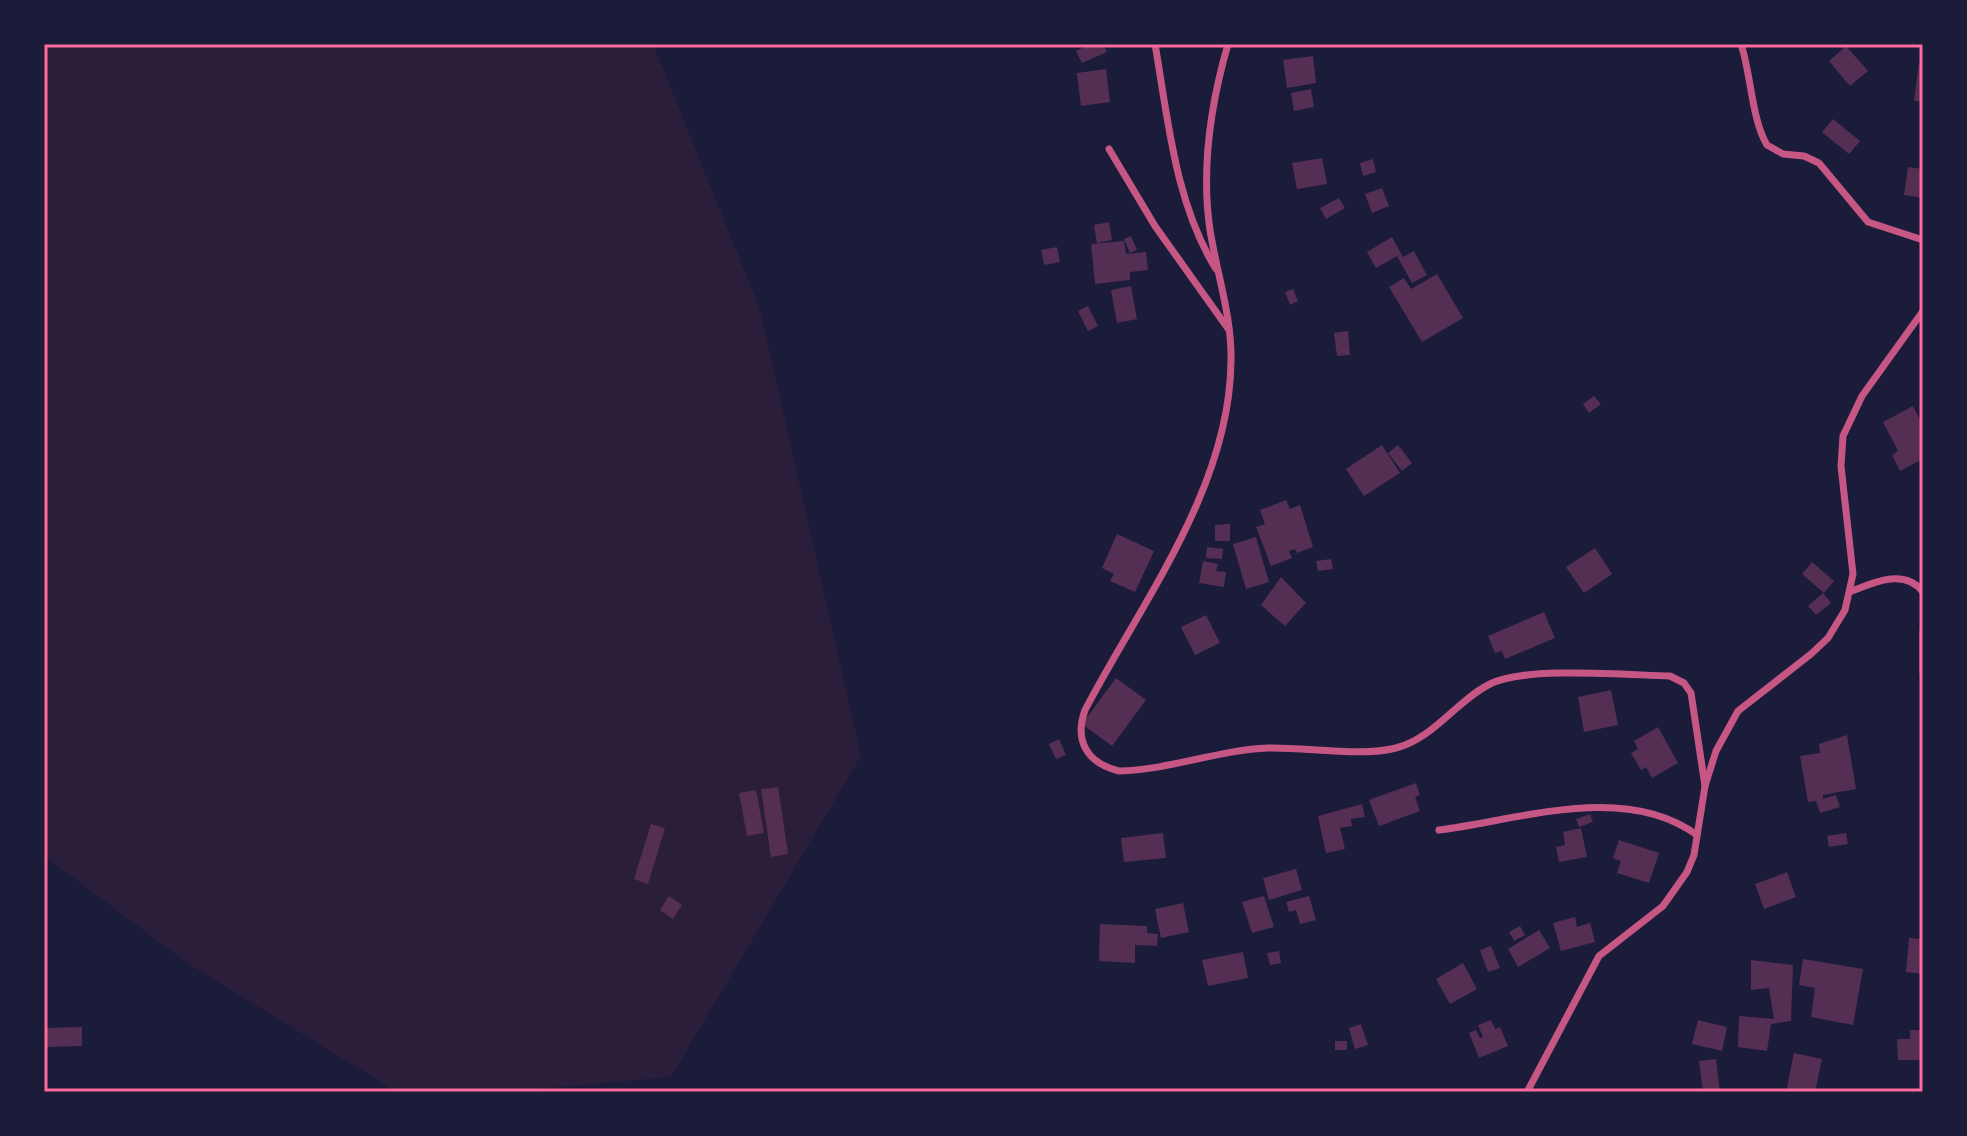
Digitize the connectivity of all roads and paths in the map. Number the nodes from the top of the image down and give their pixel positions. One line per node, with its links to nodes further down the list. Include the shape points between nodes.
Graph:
1 (1155, 44): 6 (street, via 1183,189 1198,236)
2 (1228, 44): 6 (street, via 1208,149 1207,190)
3 (1741, 44): 5 (street, via 1767,145 1819,163 1868,222)
4 (1109, 149): 8 (street, via 1155,226)
5 (1923, 240)
6 (1219, 274): 8 (street)
7 (1923, 311): 9 (street, via 1862,396 1843,436)
8 (1230, 332): 13 (street, via 1229,386 1208,476 1172,558 1085,710 1079,732 1091,757 1109,768 1134,771 1266,748 1386,750 1424,734 1471,696 1504,678 1670,676 1691,693)
9 (1852, 591): 10 (street, via 1899,578); 13 (street, via 1828,638 1738,711 1716,751)
10 (1923, 592)
11 (1923, 632): 12 (street)
12 (1923, 672)
13 (1705, 786): 15 (street)
14 (1439, 830): 15 (street, via 1608,807 1674,821)
15 (1697, 835): 16 (street, via 1694,855 1676,891 1613,943 1587,974)
16 (1527, 1092)

